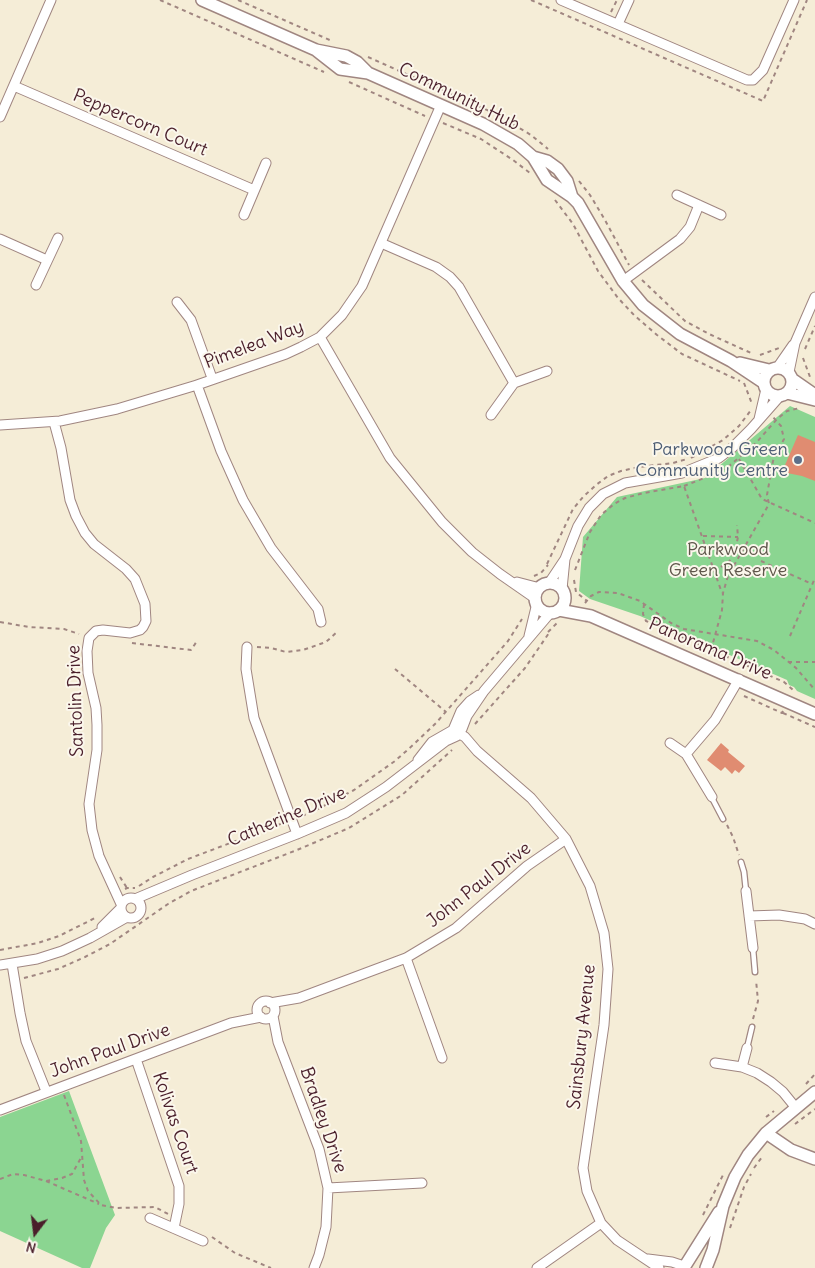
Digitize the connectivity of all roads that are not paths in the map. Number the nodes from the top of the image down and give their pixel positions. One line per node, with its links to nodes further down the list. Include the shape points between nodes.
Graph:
1 (51, 0): 7 (street)
2 (202, 0): 8 (street, Community Hub, via 316,50 346,56 368,73)
3 (561, 0): 6 (street)
4 (628, 0): 6 (street)
5 (794, 0): 6 (street, via 763,70 753,80 741,79)
6 (618, 24)
7 (14, 86): 9 (street); 11 (street, Peppercorn Court)
8 (441, 105): 18 (street, Pimelea Way); 20 (street, Community Hub, via 483,124 558,169)
9 (0, 117)
10 (266, 163): 11 (street)
11 (254, 190): 14 (street)
12 (677, 195): 13 (street)
13 (699, 205): 15 (street); 20 (street, via 690,227 680,239)
14 (244, 215)
15 (721, 215)
16 (58, 238): 19 (street)
17 (0, 239): 19 (street)
18 (381, 243): 24 (street, Pimelea Way, via 357,294 342,315); 31 (street, via 436,267 450,277 459,287)
19 (48, 260): 21 (street)
20 (623, 281): 26 (street, Community Hub, via 643,305 680,334)
21 (36, 285)
22 (815, 297): 25 (street)
23 (177, 302): 30 (street, via 191,320)
24 (320, 336): 30 (street, Pimelea Way, via 286,354); 42 (street, via 390,458 442,522 472,552)
25 (795, 343): 27 (street); 29 (street)
26 (731, 361): 27 (street, Community Hub); 33 (street, Community Hub, via 746,378)
27 (773, 369): 29 (street, via 785,370); 33 (street, via 764,378)
28 (546, 370): 31 (street)
29 (790, 376): 34 (street, via 792,387); 35 (street)
30 (212, 378): 32 (street, Pimelea Way)
31 (514, 383): 38 (street)
32 (197, 384): 39 (street, Pimelea Way, via 117,410); 48 (street, via 220,451 243,500 271,548 318,609)
33 (765, 386): 34 (street, via 772,394); 37 (street)
34 (783, 394): 36 (street); 37 (street)
35 (815, 396)
36 (815, 400)
37 (764, 410): 41 (street, via 751,429 719,458 682,474 625,482 603,494 578,526)
38 (491, 415)
39 (57, 421): 40 (street, Pimelea Way); 62 (street, Santolin Drive, via 70,500 76,516 94,544 135,579 145,604 146,621 140,630 130,633 96,631 90,638 87,651 97,734 89,804 92,830 99,856)
40 (0, 425)
41 (564, 558): 43 (street); 44 (street)
42 (509, 579): 43 (street); 45 (street)
43 (544, 585): 44 (street, via 558,585); 45 (street)
44 (564, 593): 46 (street, via 565,602); 47 (street, Panorama Drive, via 584,605)
45 (536, 601): 46 (street, via 542,610); 49 (street)
46 (558, 614): 47 (street, Panorama Drive); 49 (street)
47 (591, 616): 51 (street, Panorama Drive)
48 (321, 622)
49 (535, 626): 53 (street)
50 (247, 647): 58 (street, via 247,677 254,718)
51 (739, 679): 52 (street, Panorama Drive); 55 (street, via 715,720)
52 (815, 714)
53 (456, 733): 58 (street, Catherine Drive, via 386,787 346,812); 59 (street, Sainsbury Avenue, via 532,798)
54 (670, 743): 55 (street)
55 (686, 754): 56 (street)
56 (712, 798): 57 (lane)
57 (723, 818)
58 (297, 834): 62 (street, Catherine Drive)
59 (566, 839): 68 (street, John Paul Drive, via 527,866 456,928); 93 (street, Sainsbury Avenue, via 590,886 604,933 608,969 604,1025 583,1168 587,1192)
60 (741, 862): 61 (lane)
61 (746, 891): 63 (street)
62 (128, 899): 64 (street, Santolin Drive, via 122,914); 64 (street, Catherine Drive, via 140,912 136,917); 66 (street, Catherine Drive)
63 (749, 916): 65 (street, via 779,915); 67 (street)
64 (127, 917): 66 (street, Catherine Drive)
65 (815, 924)
66 (95, 934): 69 (street, Catherine Drive, via 62,951)
67 (753, 948): 71 (lane)
68 (406, 958): 72 (street, John Paul Drive); 79 (street)
69 (12, 964): 70 (street, Catherine Drive); 83 (street, via 26,1041)
70 (0, 965)
71 (755, 972)
72 (299, 998): 73 (street, John Paul Drive); 75 (street, John Paul Drive)
73 (270, 1002): 74 (street, via 262,1002); 75 (street, via 274,1007)
74 (258, 1006): 75 (street, via 258,1012); 76 (street, John Paul Drive)
75 (268, 1016): 76 (street, John Paul Drive); 90 (street, Bradley Drive, via 320,1149)
76 (231, 1023): 80 (street, John Paul Drive)
77 (752, 1027): 78 (lane)
78 (747, 1048): 82 (street)
79 (442, 1058)
80 (136, 1059): 83 (street, John Paul Drive); 94 (street, Kolivas Court, via 179,1186)
81 (715, 1063): 82 (street)
82 (742, 1066): 85 (street, via 771,1082)
83 (46, 1091): 86 (street, John Paul Drive)
84 (815, 1092): 85 (street)
85 (796, 1108): 87 (street)
86 (0, 1110)
87 (774, 1133): 88 (street, via 800,1153); 91 (street, via 756,1144 741,1166)
88 (815, 1159)
89 (422, 1183): 90 (street)
90 (328, 1188): 98 (street, Bradley Drive, via 326,1227)
91 (723, 1206): 97 (street); 101 (street, via 714,1250)
92 (150, 1218): 94 (street)
93 (601, 1223): 96 (street, Sainsbury Avenue, via 616,1240); 99 (street)
94 (175, 1224): 95 (street)
95 (205, 1238)
96 (643, 1258): 97 (street, Sainsbury Avenue); 100 (street, Sainsbury Avenue)
97 (684, 1267): 101 (street, via 693,1264)
98 (314, 1268)
99 (537, 1268)
100 (659, 1268)
101 (704, 1268)

